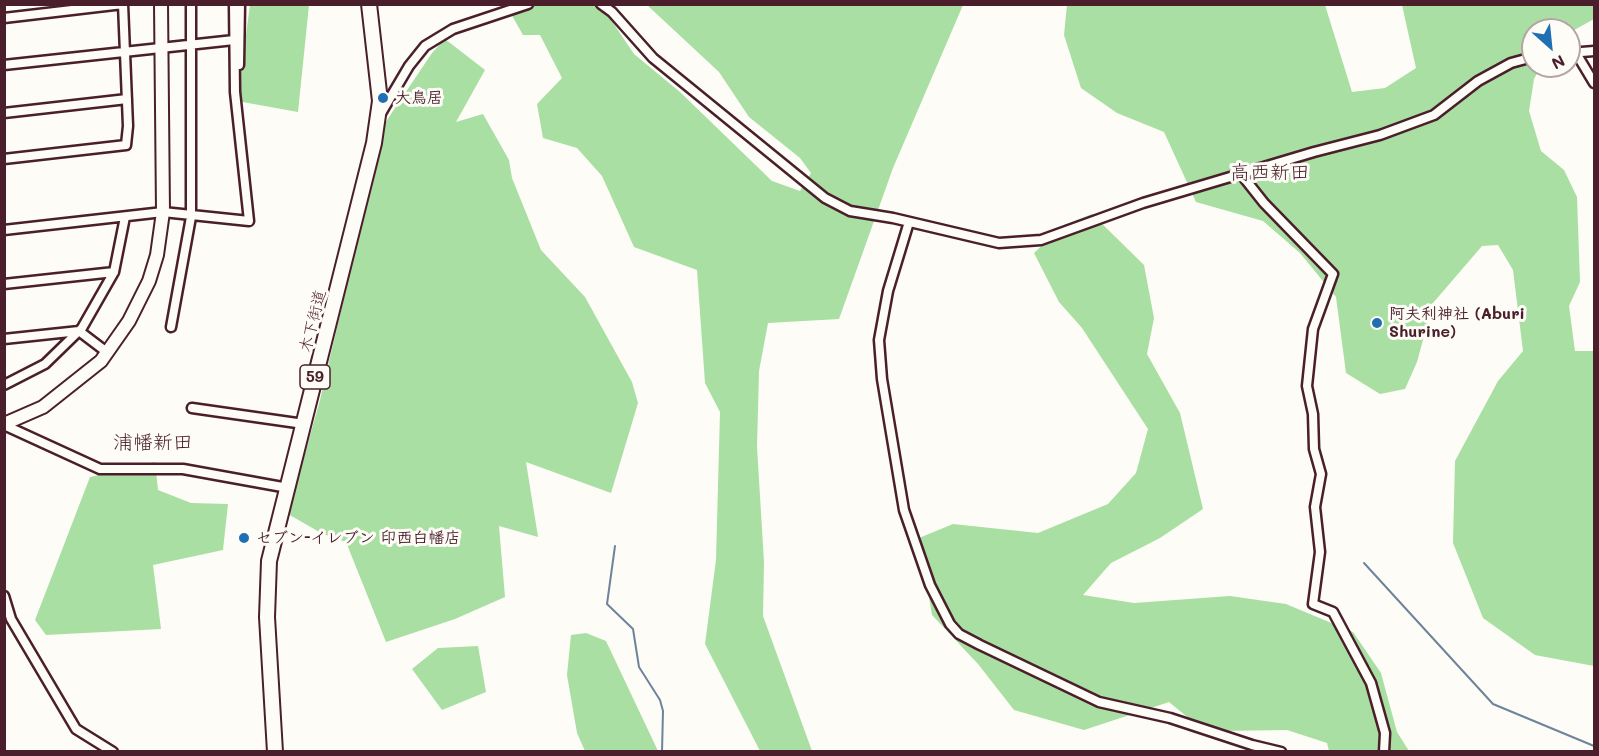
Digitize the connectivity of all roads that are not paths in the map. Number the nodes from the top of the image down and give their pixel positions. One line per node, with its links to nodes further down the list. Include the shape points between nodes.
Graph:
1 (161, 4): 11 (street)
2 (191, 4): 10 (street)
3 (234, 4): 9 (street)
4 (240, 4): 16 (street, via 238,78)
5 (369, 4): 20 (main road, 木下街道 / 59, via 379,87)
6 (528, 4): 20 (street, via 453,29 425,46)
7 (601, 4): 26 (street, via 653,58 825,198 850,211)
8 (4, 18): 12 (street, via 123,4)
9 (234, 40): 10 (street); 16 (street)
10 (192, 44): 11 (street); 25 (street)
11 (162, 47): 12 (street); 23 (street)
12 (125, 51): 15 (street); 18 (street)
13 (1521, 60): 22 (street, via 1478,81 1434,115 1380,135)
14 (1581, 64): 17 (street)
15 (4, 65)
16 (234, 82): 25 (street, via 249,221)
17 (1594, 83)
18 (127, 99): 19 (street); 21 (street, via 126,146)
19 (4, 113)
20 (378, 118): 37 (main road, 木下街道 / 59)
21 (4, 159)
22 (1241, 174): 26 (street, via 1143,202 1041,240 999,243); 43 (street, via 1333,274 1313,329 1307,386 1321,474 1315,507 1320,560 1313,604 1333,612 1371,682 1385,733)
23 (163, 212): 24 (street); 25 (street); 33 (street, via 149,281 140,303)
24 (125, 217): 27 (street); 28 (street)
25 (191, 217): 30 (street)
26 (909, 222): 42 (street, via 888,291 879,340 881,369 904,510 930,585 950,624 959,634 980,645 1099,702 1170,718)
27 (4, 230)
28 (114, 272): 29 (street); 31 (street)
29 (4, 284)
30 (171, 327)
31 (79, 331): 32 (street); 33 (street); 34 (street, via 45,364)
32 (4, 339)
33 (108, 353): 36 (street, via 67,391 43,407)
34 (4, 385)
35 (192, 408): 37 (street)
36 (4, 424): 38 (street, via 99,469 183,468)
37 (304, 424): 38 (main road, 木下街道 / 59)
38 (288, 488): 41 (main road, 木下街道 / 59, via 269,561 266,589)
39 (4, 596): 40 (street, via 11,620 76,729)
40 (113, 752)
41 (275, 752)
42 (1281, 752)
43 (1384, 752)

